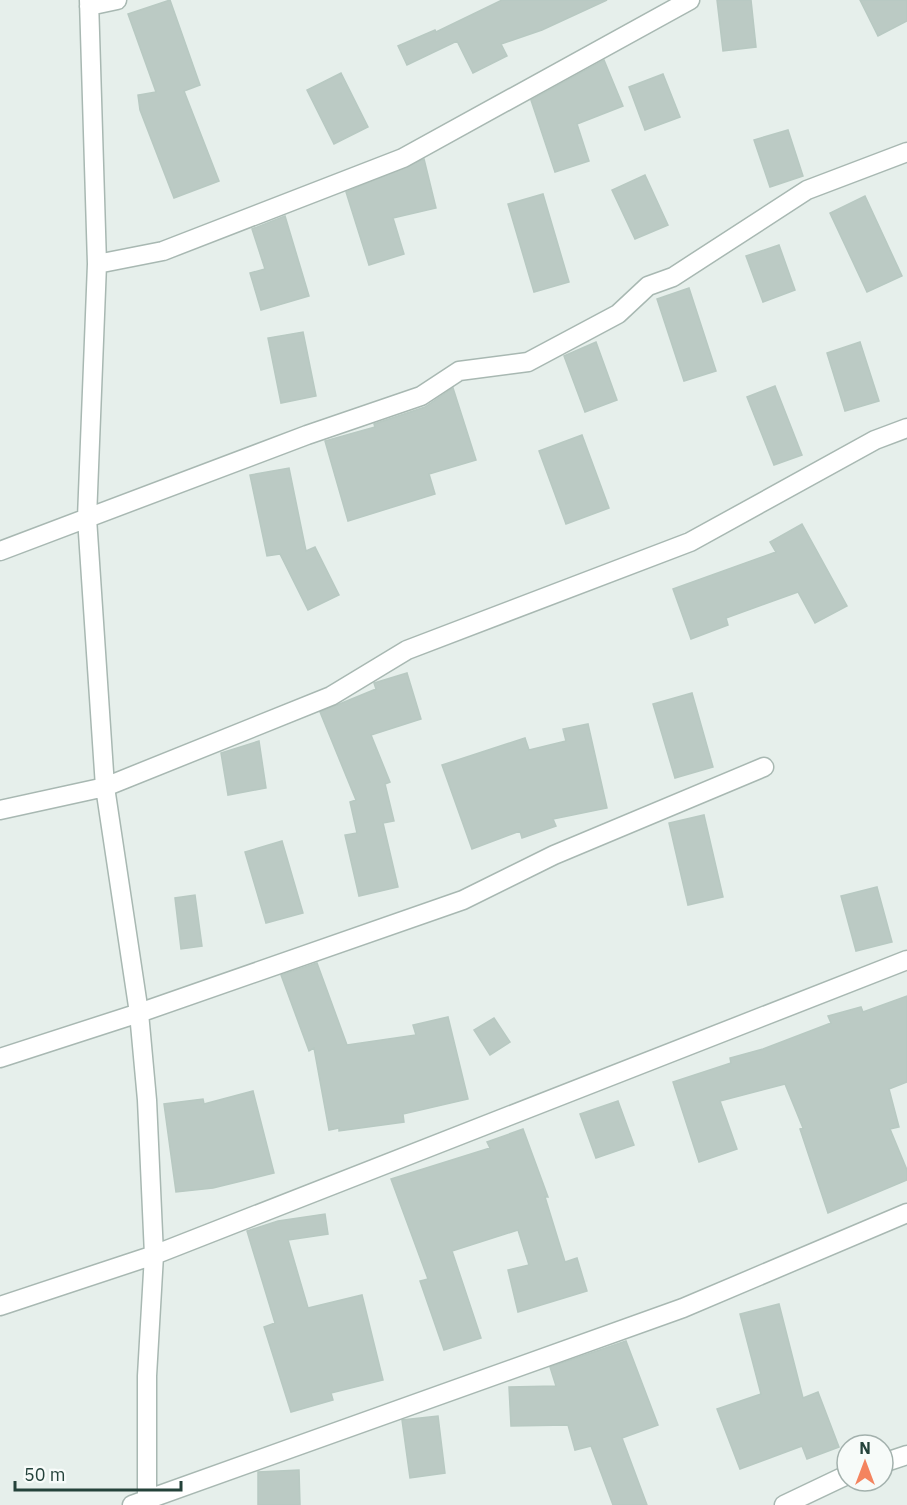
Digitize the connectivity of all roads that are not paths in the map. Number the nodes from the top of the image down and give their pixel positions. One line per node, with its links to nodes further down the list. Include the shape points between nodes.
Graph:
1 (117, 0): 3 (street)
2 (690, 0): 5 (street, via 403,158 163,251)
3 (89, 3): 5 (street)
4 (907, 152): 7 (street, via 807,190 674,278 648,286 618,314 528,362 459,371 421,396)
5 (97, 264): 7 (street)
6 (907, 428): 10 (street, via 875,440 690,542 407,650 331,696)
7 (87, 518): 8 (street); 10 (street)
8 (0, 550)
9 (764, 767): 13 (street, via 554,855 463,900)
10 (105, 787): 11 (street); 13 (street)
11 (0, 810)
12 (907, 960): 16 (street)
13 (139, 1013): 14 (street); 16 (street)
14 (0, 1058)
15 (907, 1213): 19 (street, via 683,1308)
16 (154, 1255): 17 (street); 19 (street)
17 (0, 1306)
18 (835, 1481): 20 (street)
19 (142, 1503)
20 (784, 1505)

